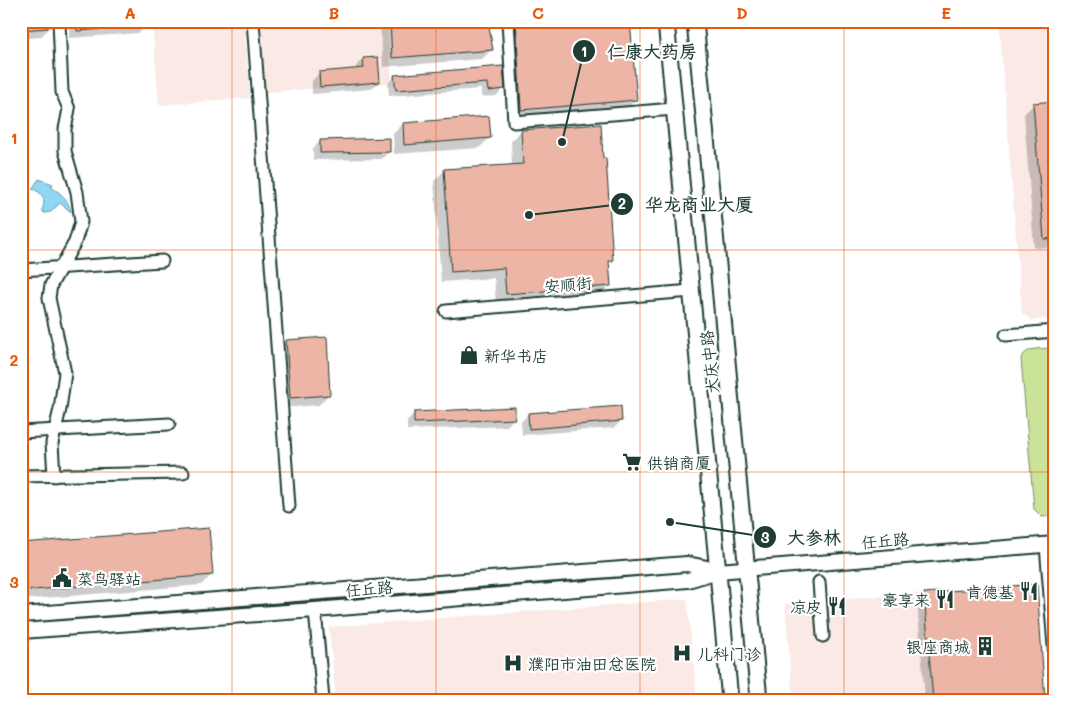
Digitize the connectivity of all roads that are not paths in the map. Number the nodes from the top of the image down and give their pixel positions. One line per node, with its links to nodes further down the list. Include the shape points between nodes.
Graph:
1 (59, 21): 8 (street, via 62,92 69,109 65,151 77,192 81,222 75,242)
2 (253, 21): 20 (street)
3 (508, 21): 6 (street, via 514,122)
4 (666, 21): 6 (main road, 大庆中路)
5 (695, 21): 22 (main road, 大庆中路)
6 (674, 108): 10 (main road, 大庆中路)
7 (162, 260): 8 (street)
8 (60, 268): 9 (street); 15 (street, via 51,285 49,298 65,373)
9 (21, 270)
10 (692, 291): 11 (street, 安顺街); 23 (main road, 大庆中路)
11 (446, 310)
12 (1055, 331): 13 (street)
13 (1006, 335)
14 (170, 424): 15 (street)
15 (55, 430): 16 (street); 19 (street, via 52,443)
16 (21, 432)
17 (183, 473): 19 (street)
18 (21, 476): 19 (street)
19 (54, 476)
20 (289, 506)
21 (1050, 544): 22 (street, 任丘路); 29 (street)
22 (747, 568): 23 (street, 任丘路); 32 (main road, 大庆中路)
23 (718, 571): 25 (street, 任丘路, via 688,580); 26 (street, 任丘路, via 687,564); 31 (main road, 大庆中路)
24 (819, 582): 28 (street)
25 (315, 610): 27 (street, 任丘路); 30 (street)
26 (21, 615)
27 (21, 631)
28 (823, 636)
29 (1055, 659)
30 (323, 700)
31 (730, 700)
32 (759, 700)

